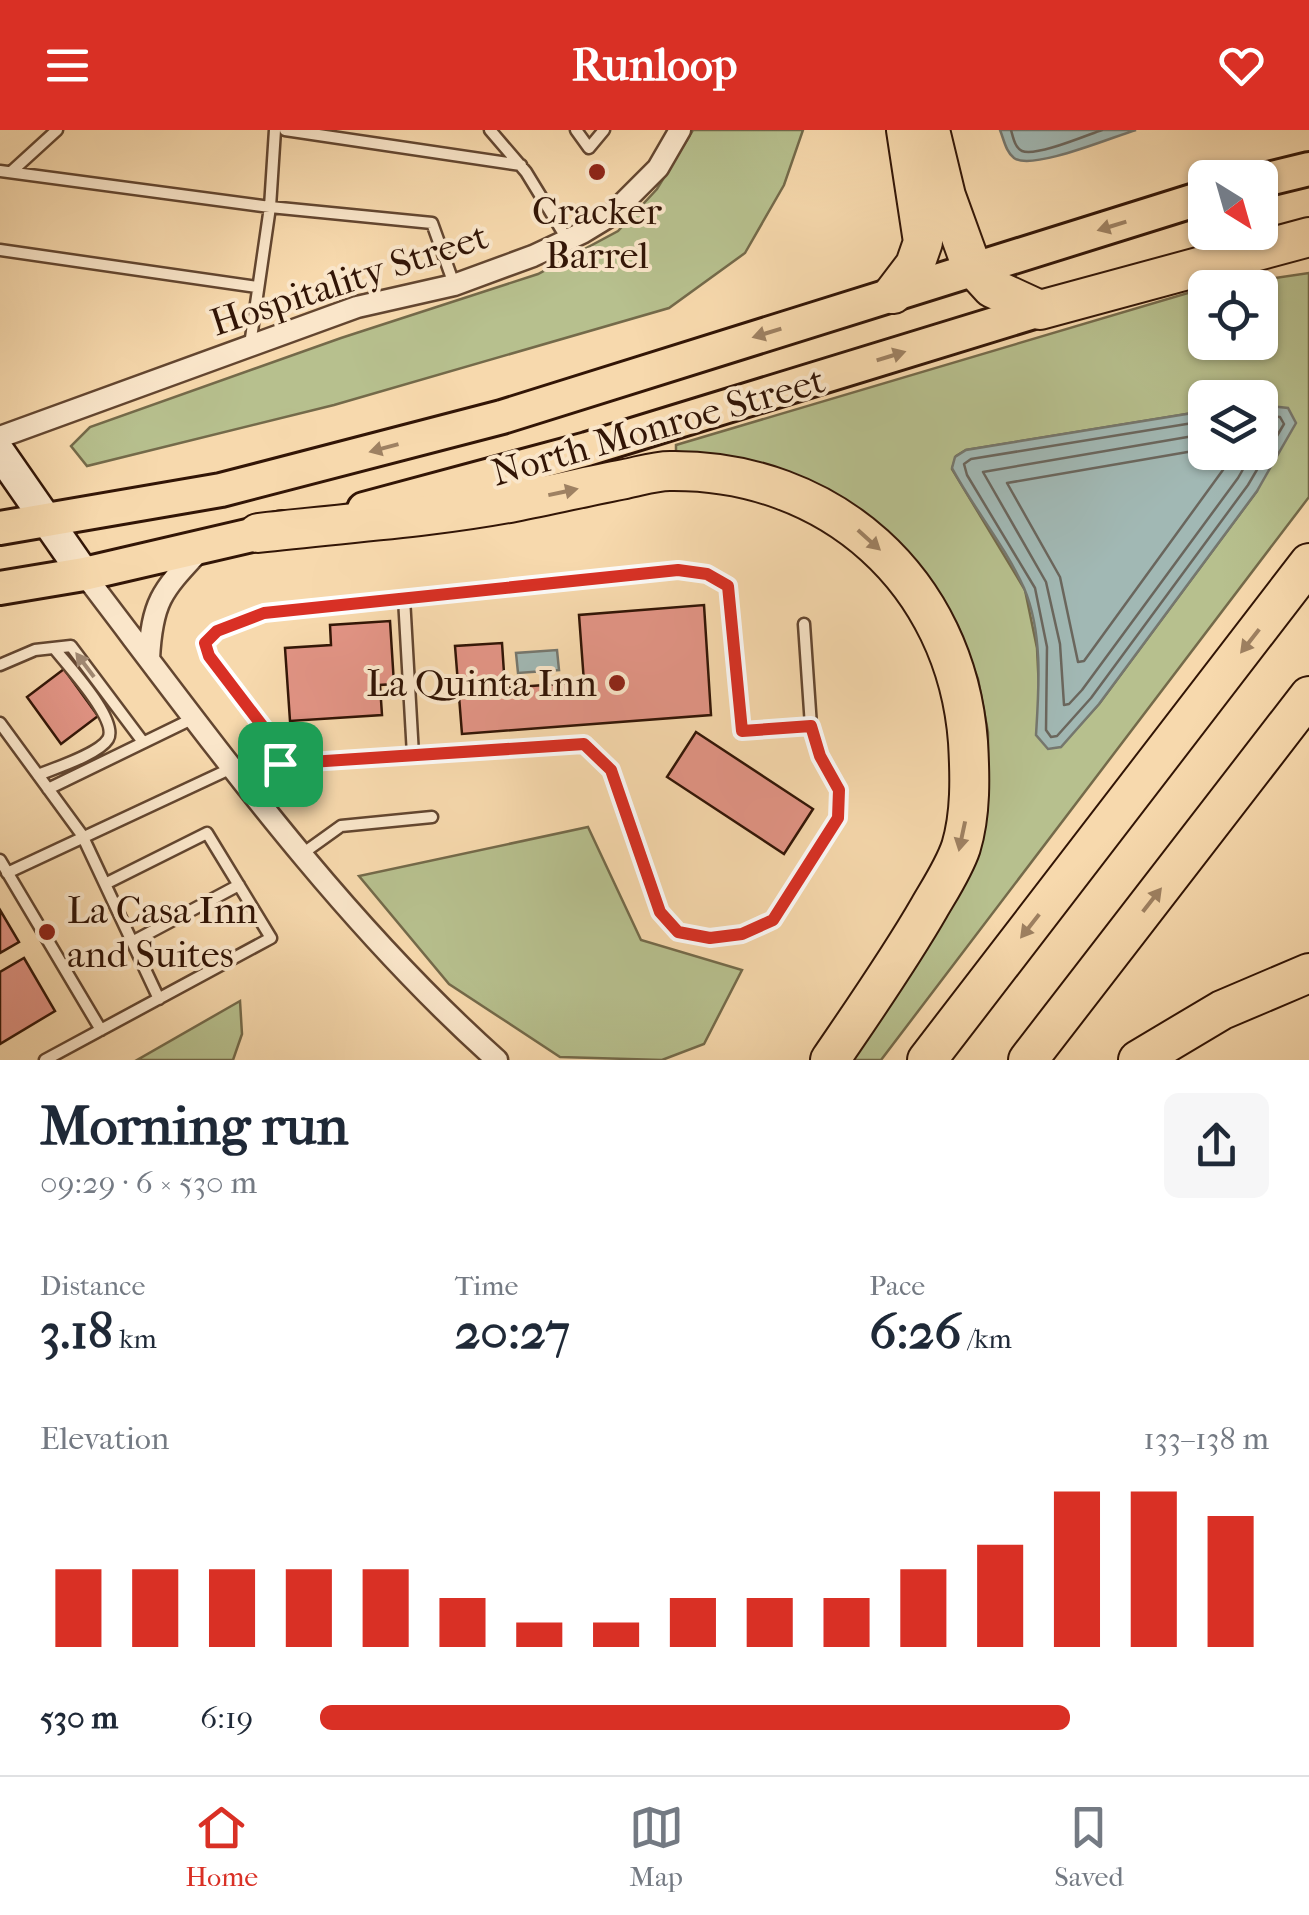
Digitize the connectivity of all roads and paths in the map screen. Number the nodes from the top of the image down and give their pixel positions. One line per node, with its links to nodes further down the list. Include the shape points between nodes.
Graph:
1 (58, 130): 12 (lane)
2 (276, 130): 15 (lane)
3 (284, 130): 10 (lane)
4 (490, 130): 10 (lane)
5 (576, 130): 6 (lane, via 589,148)
6 (604, 130)
7 (680, 130): 17 (street, Hospitality Street, via 638,190)
8 (906, 130): 22 (highway, via 923,242)
9 (930, 130): 19 (highway)
10 (521, 166): 17 (lane)
11 (1309, 169): 13 (main road)
12 (6, 171): 15 (lane)
13 (1278, 177)
14 (1188, 202): 19 (main road, North Monroe Street, one-way to 19)
15 (270, 206): 20 (lane, via 432,223); 21 (lane)
16 (1309, 236): 23 (highway, North Monroe Street)
17 (568, 240): 20 (street, Hospitality Street)
18 (0, 250): 21 (lane)
19 (974, 269): 22 (main road, North Monroe Street); 23 (highway, via 992,288)
20 (454, 285): 24 (street, Hospitality Street)
21 (258, 287): 24 (lane)
22 (893, 294): 27 (main road, North Monroe Street, one-way to 27, via 502,417 221,490)
23 (1040, 310): 29 (main road, North Monroe Street, one-way to 23, via 587,449)
24 (250, 344): 25 (street, Hospitality Street)
25 (0, 438)
26 (0, 452): 27 (street)
27 (45, 520): 28 (main road, North Monroe Street); 32 (street)
28 (0, 528)
29 (258, 533): 30 (main road, North Monroe Street); 62 (highway, one-way to 62, via 510,503 666,471 747,478 794,494 876,545 924,603 956,674 966,720 968,808 944,881)
30 (203, 547): 32 (main road, North Monroe Street); 37 (street, via 160,596)
31 (1309, 564): 63 (highway, one-way to 63)
32 (84, 574): 33 (main road, North Monroe Street); 37 (street)
33 (0, 588)
34 (404, 598): 42 (lane, via 678,570 707,574 728,586 742,731); 44 (lane); 45 (lane, via 264,613 217,631 205,643 267,732)
35 (804, 624): 42 (lane)
36 (54, 648): 38 (lane); 43 (lane, one-way to 36, via 71,646); 47 (lane, via 106,716 110,731 99,748)
37 (149, 658): 40 (street)
38 (0, 665)
39 (1309, 696): 64 (highway, one-way to 39)
40 (195, 717): 43 (lane); 46 (street)
41 (0, 723): 47 (lane)
42 (811, 726): 44 (lane, via 839,790 838,818 773,920 710,938 678,932 660,912 611,770 584,744)
43 (143, 742): 48 (lane)
44 (413, 755): 45 (lane)
45 (280, 764): 46 (lane)
46 (234, 767): 50 (lane); 51 (street)
47 (38, 775): 48 (lane)
48 (48, 789): 50 (lane)
49 (432, 817): 51 (lane, via 341,826)
50 (82, 836): 53 (lane); 54 (lane)
51 (302, 854): 61 (street, via 432,1002)
52 (0, 860): 53 (lane)
53 (7, 872): 59 (lane)
54 (105, 884): 55 (lane, via 207,833); 56 (lane)
55 (239, 885): 56 (lane); 58 (lane, via 271,938)
56 (132, 942): 58 (lane)
57 (1309, 974): 65 (highway, via 1222,1010)
58 (159, 998): 59 (lane)
59 (101, 1030): 60 (lane)
60 (44, 1060)
61 (497, 1060)
62 (830, 1060)
63 (927, 1060)
64 (1028, 1060)
65 (1138, 1060)

